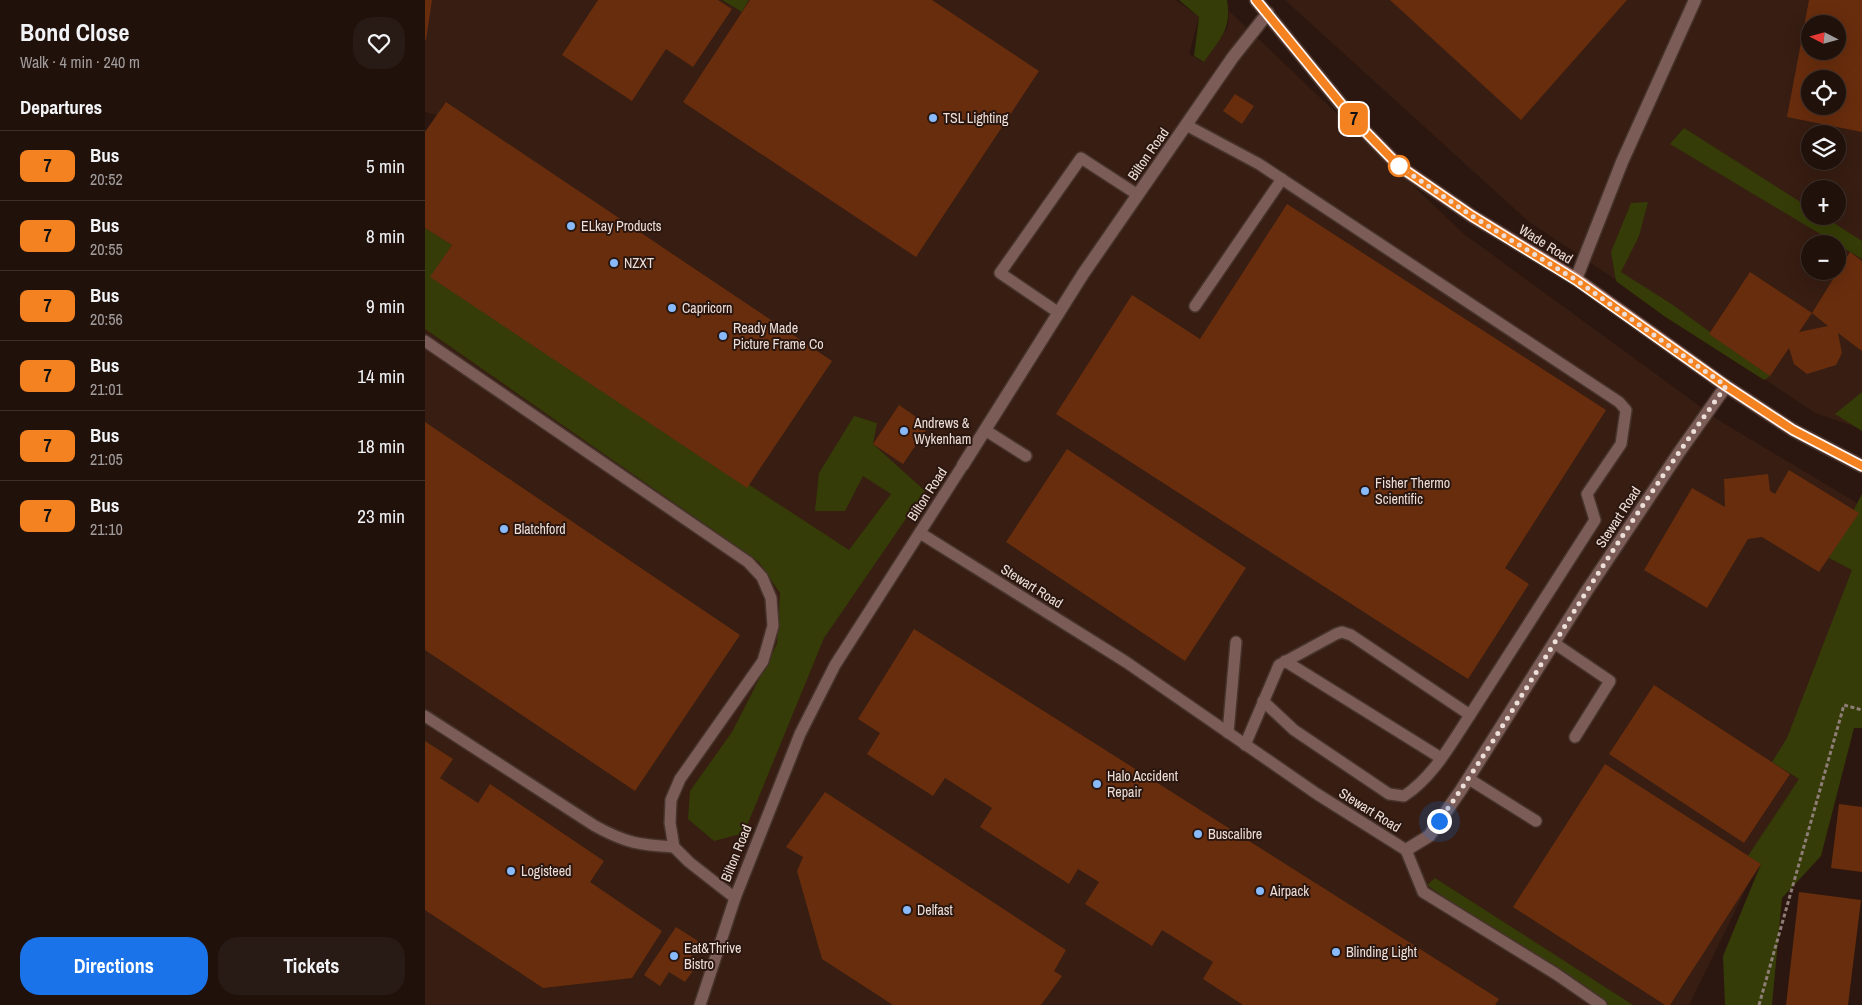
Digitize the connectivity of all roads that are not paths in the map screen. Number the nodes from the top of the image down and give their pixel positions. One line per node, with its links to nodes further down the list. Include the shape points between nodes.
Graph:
1 (1256, 0): 3 (street, Wade Road)
2 (1695, 0): 7 (street, via 1622,162)
3 (1268, 13): 4 (street, Bilton Road); 7 (street, Wade Road, via 1355,121 1399,166 1472,216)
4 (1186, 125): 5 (lane); 6 (street, Bilton Road)
5 (1281, 179): 8 (lane); 21 (lane, via 1619,402 1625,410 1621,444 1587,494 1595,520)
6 (1138, 195): 9 (street, Bilton Road); 9 (lane, via 1081,158 1000,273)
7 (1576, 280): 11 (street, Wade Road)
8 (1195, 306)
9 (1059, 313): 12 (street, Bilton Road)
10 (425, 341): 29 (lane, via 748,562 763,577 771,598 773,626 763,661 680,779 671,800)
11 (1726, 386): 15 (street, Wade Road, via 1793,430); 18 (street, Stewart Road, via 1679,451)
12 (985, 430): 13 (lane); 14 (street, Bilton Road)
13 (1026, 456)
14 (963, 465): 16 (lane, Bilton Road)
15 (1862, 466)
16 (919, 532): 23 (lane, Stewart Road, via 1126,662); 31 (lane, Bilton Road, via 835,665 800,734)
17 (1236, 642): 23 (lane)
18 (1554, 643): 24 (lane, via 1610,682); 27 (street, Stewart Road)
19 (1285, 661): 20 (lane, via 1275,672); 21 (lane, via 1342,632); 26 (lane)
20 (1263, 701): 25 (lane); 26 (lane, via 1294,730 1389,794 1404,796 1417,787)
21 (1470, 715): 26 (lane)
22 (425, 716): 29 (lane, via 617,838 640,845)
23 (1228, 733): 25 (lane, Stewart Road)
24 (1575, 737)
25 (1245, 745): 30 (lane, Stewart Road)
26 (1441, 758)
27 (1469, 779): 28 (lane); 30 (street, Stewart Road, via 1429,836)
28 (1536, 820)
29 (674, 847): 31 (lane)
30 (1406, 850): 33 (lane, via 1423,892)
31 (735, 898): 32 (lane, Bilton Road)
32 (700, 1005)
33 (1601, 1005)

